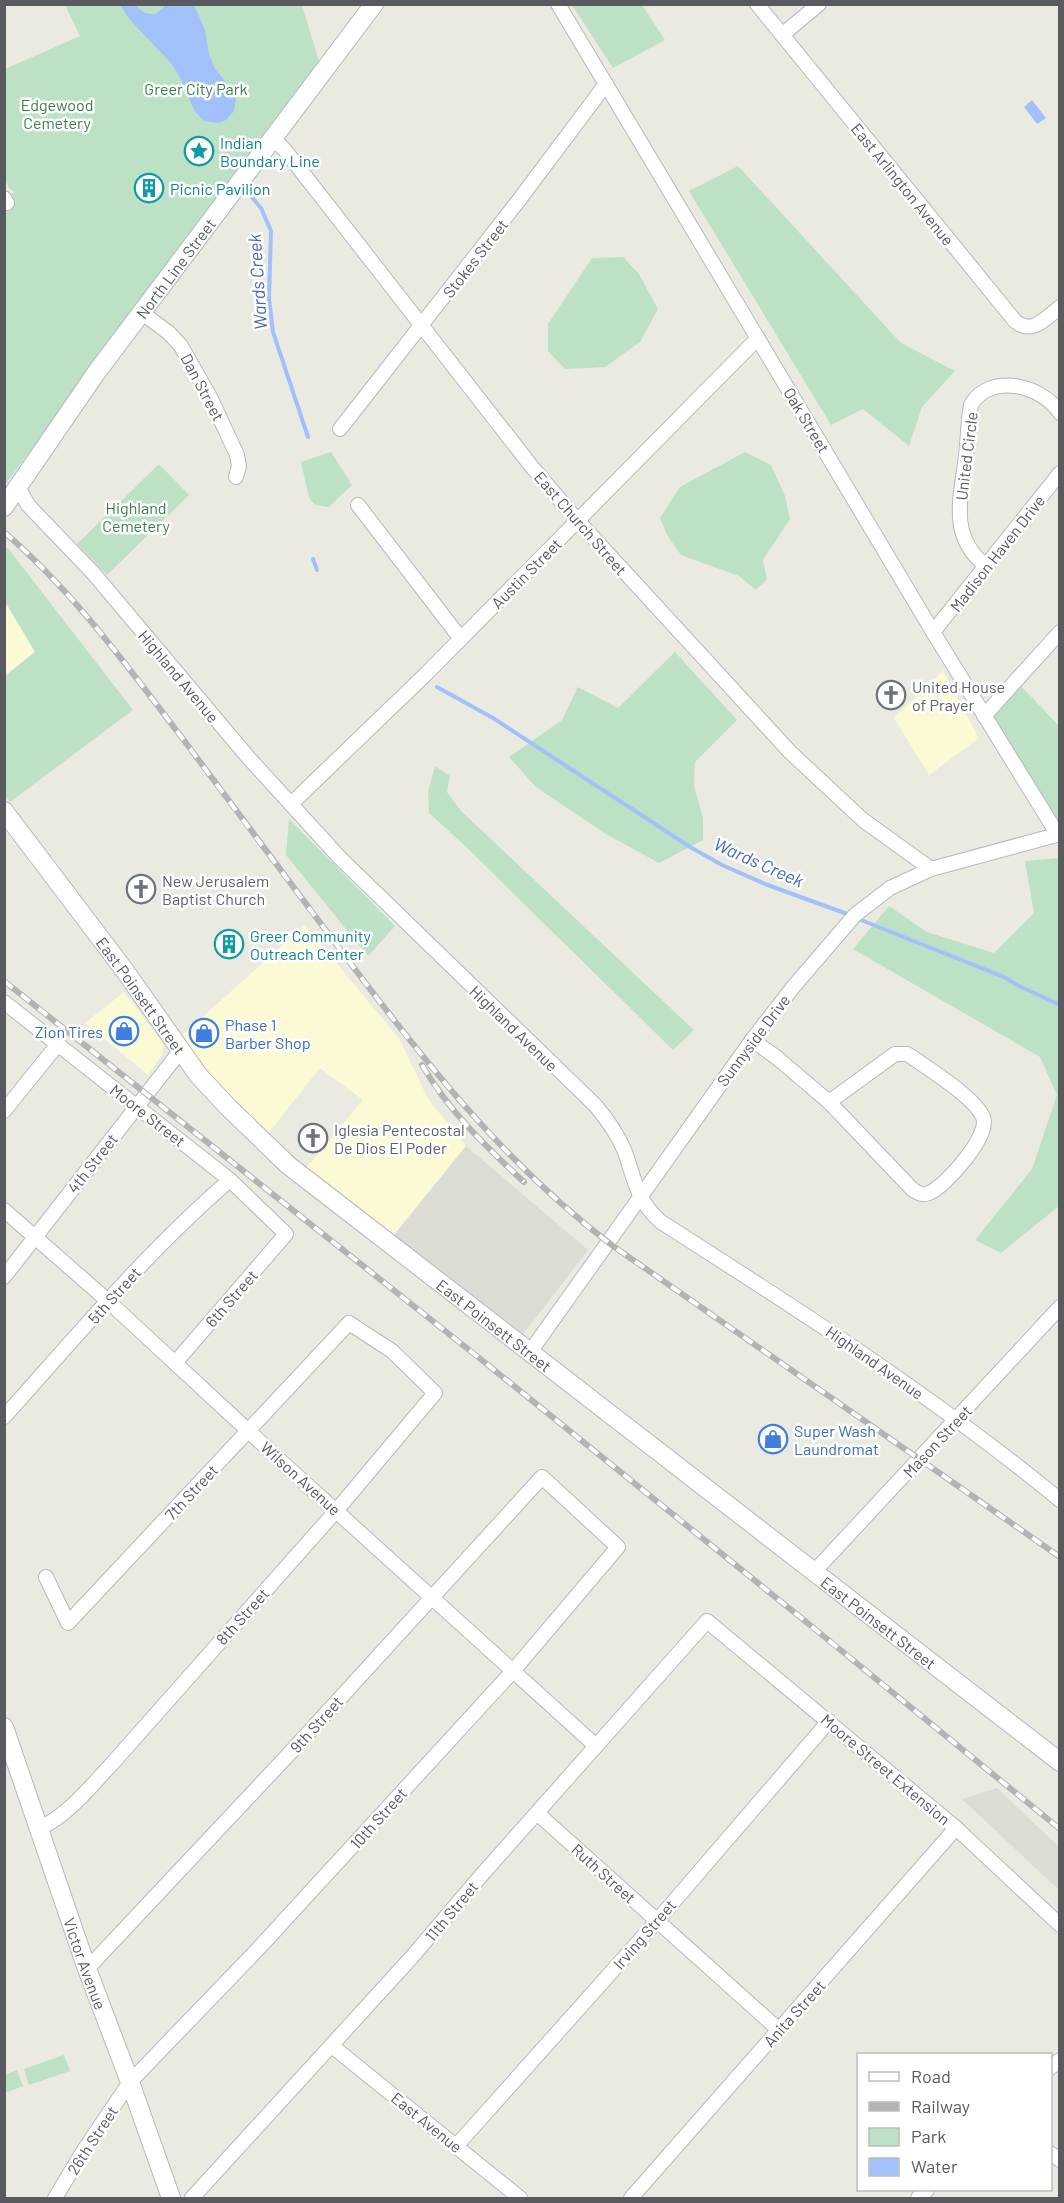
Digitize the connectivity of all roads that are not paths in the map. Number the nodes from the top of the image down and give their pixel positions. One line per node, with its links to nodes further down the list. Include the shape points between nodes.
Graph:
1 (374, 4): 7 (main road, North Line Street)
2 (558, 4): 6 (street, Oak Street)
3 (757, 4): 5 (street, East Arlington Avenue)
4 (819, 4): 5 (street)
5 (782, 35): 8 (street, East Arlington Avenue, via 1015,321 1032,327)
6 (606, 84): 10 (street, Stokes Street); 11 (street, Oak Street)
7 (272, 138): 9 (main road, North Line Street); 10 (street, East Church Street)
8 (1059, 307)
9 (141, 312): 15 (street, Dan Street, via 176,339 196,372 237,455); 16 (main road, North Line Street)
10 (422, 327): 13 (street, Stokes Street); 19 (street, East Church Street)
11 (758, 338): 19 (street, Austin Street); 21 (street, Oak Street)
12 (1059, 413): 20 (street, United Circle, via 1040,394 1003,385 987,388 971,405 961,490 961,531 970,551)
13 (340, 429)
14 (1059, 473): 20 (street, Madison Haven Drive)
15 (236, 477)
16 (18, 487): 18 (main road, North Line Street); 25 (street, Highland Avenue, via 28,505 94,574)
17 (358, 505): 23 (street)
18 (4, 507)
19 (577, 520): 23 (street, Austin Street); 28 (street, East Church Street, via 790,752 863,820)
20 (986, 566): 21 (street, Madison Haven Drive)
21 (933, 632): 24 (street, Oak Street)
22 (1059, 632): 24 (street)
23 (461, 639): 25 (street, Austin Street)
24 (984, 716): 27 (street, Oak Street)
25 (291, 804): 37 (street, Highland Avenue, via 340,858 595,1105 624,1150)
26 (4, 811): 32 (main road, East Poinsett Street)
27 (1059, 834): 28 (street, Sunnyside Drive)
28 (931, 869): 30 (street, Sunnyside Drive, via 890,888 855,915)
29 (4, 1002): 31 (street, Moore Street)
30 (752, 1040): 33 (street); 37 (street, Sunnyside Drive)
31 (58, 1044): 34 (street, Moore Street); 35 (street)
32 (181, 1050): 34 (street, 4th Street); 44 (main road, East Poinsett Street, via 199,1076 288,1165)
33 (829, 1102): 33 (street, via 921,1194 931,1192 958,1167 981,1137 984,1126 982,1115 956,1089 912,1057 901,1054 891,1057)
34 (136, 1106): 36 (street, Moore Street); 40 (street, 4th Street)
35 (4, 1111)
36 (230, 1180): 39 (street, Moore Street); 42 (street, 5th Street, via 168,1236)
37 (640, 1199): 44 (street, Sunnyside Drive); 48 (street, Highland Avenue, via 661,1222 836,1334)
38 (4, 1210): 40 (street, Wilson Avenue)
39 (286, 1234): 45 (street, 6th Street)
40 (36, 1236): 41 (street, 4th Street); 42 (street, Wilson Avenue)
41 (4, 1277)
42 (108, 1301): 45 (street, Wilson Avenue); 47 (street, 5th Street)
43 (1059, 1307): 48 (street, Mason Street)
44 (530, 1352): 53 (main road, East Poinsett Street)
45 (176, 1363): 49 (street, Wilson Avenue)
46 (435, 1393): 49 (street, 7th Street, via 392,1351 349,1323); 51 (street, 8th Street)
47 (4, 1417)
48 (957, 1420): 50 (street, Highland Avenue); 53 (street, Mason Street)
49 (249, 1430): 51 (street, Wilson Avenue); 54 (street, 7th Street, via 68,1623)
50 (1059, 1500)
51 (336, 1511): 55 (street, Wilson Avenue); 63 (street, 8th Street, via 80,1798)
52 (618, 1547): 55 (street, 9th Street, via 542,1476); 57 (street, 10th Street)
53 (813, 1573): 61 (main road, East Poinsett Street)
54 (46, 1577)
55 (432, 1596): 57 (street, Wilson Avenue); 67 (street, 9th Street)
56 (707, 1621): 58 (street, Moore Street Extension); 60 (street, 11th Street)
57 (513, 1671): 60 (street, Wilson Avenue); 70 (street, 10th Street)
58 (829, 1721): 64 (street, Moore Street Extension); 65 (street, Irving Street)
59 (4, 1727): 63 (main road, Victor Avenue)
60 (596, 1746): 62 (street, 11th Street)
61 (1059, 1762)
62 (537, 1813): 65 (street, Ruth Street); 69 (street, 11th Street)
63 (40, 1828): 67 (main road, Victor Avenue)
64 (956, 1828): 66 (street, Moore Street Extension); 68 (street, Anita Street)
65 (657, 1921): 68 (street, Ruth Street); 71 (street, Irving Street)
66 (1059, 1925)
67 (87, 1970): 70 (main road, Victor Avenue)
68 (779, 2030): 76 (street, Anita Street)
69 (332, 2046): 71 (street, East Avenue); 74 (street, 11th Street)
70 (130, 2082): 72 (street, 26th Street); 73 (main road, Victor Avenue)
71 (457, 2145): 75 (street, East Avenue)
72 (55, 2199)
73 (171, 2199)
74 (192, 2199)
75 (520, 2199)
76 (631, 2199)

